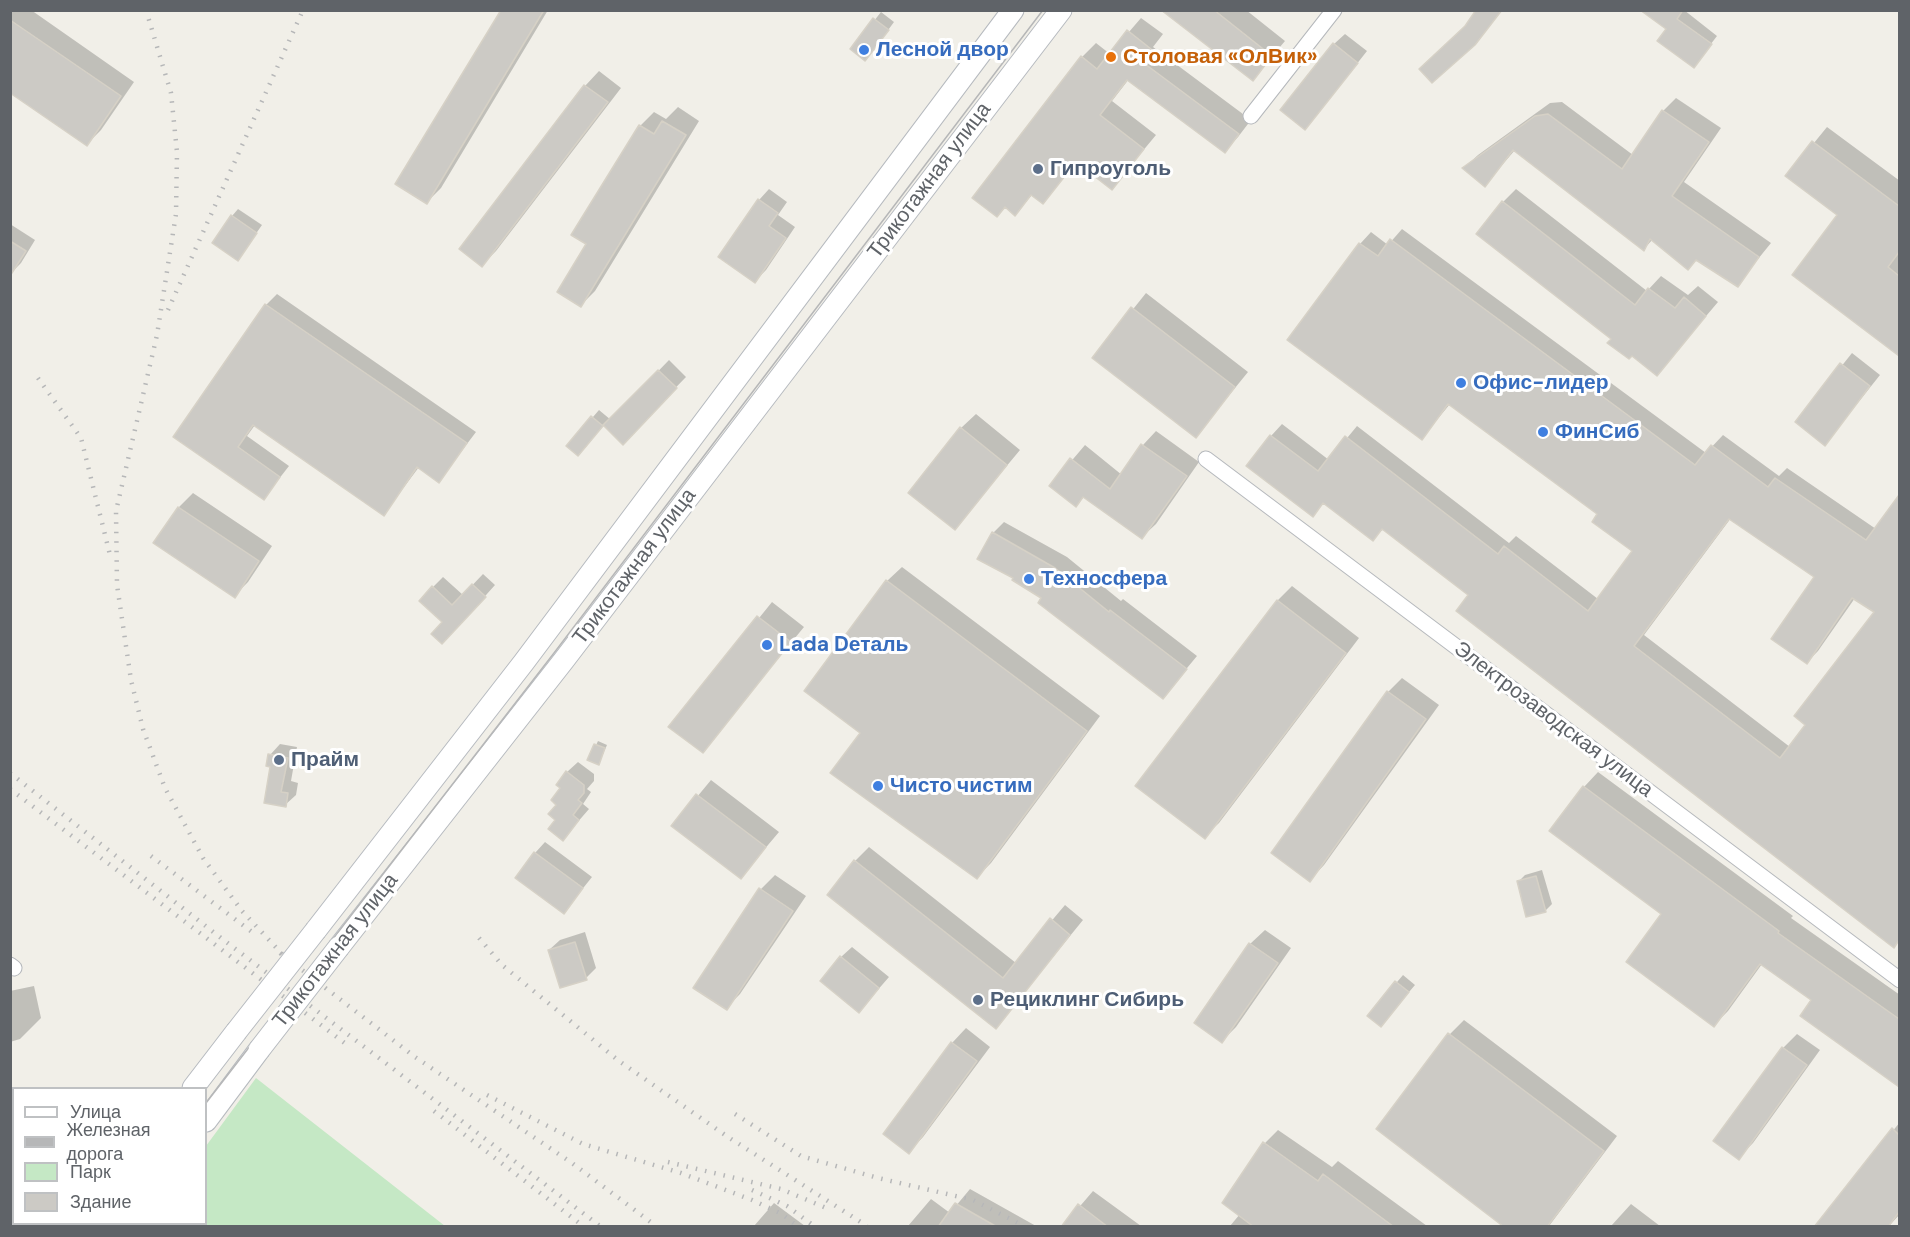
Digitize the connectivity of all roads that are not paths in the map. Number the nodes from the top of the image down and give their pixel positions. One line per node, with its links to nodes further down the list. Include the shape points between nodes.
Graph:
1 (1013, 10): 7 (main road, Трикотажная улица, bridge, via 524,662)
2 (1061, 10): 8 (main road, Трикотажная улица, bridge)
3 (1334, 10): 4 (street)
4 (1251, 116)
5 (1206, 459): 6 (street, Электрозаводская улица)
6 (1899, 981)
7 (195, 1087)
8 (207, 1120)

